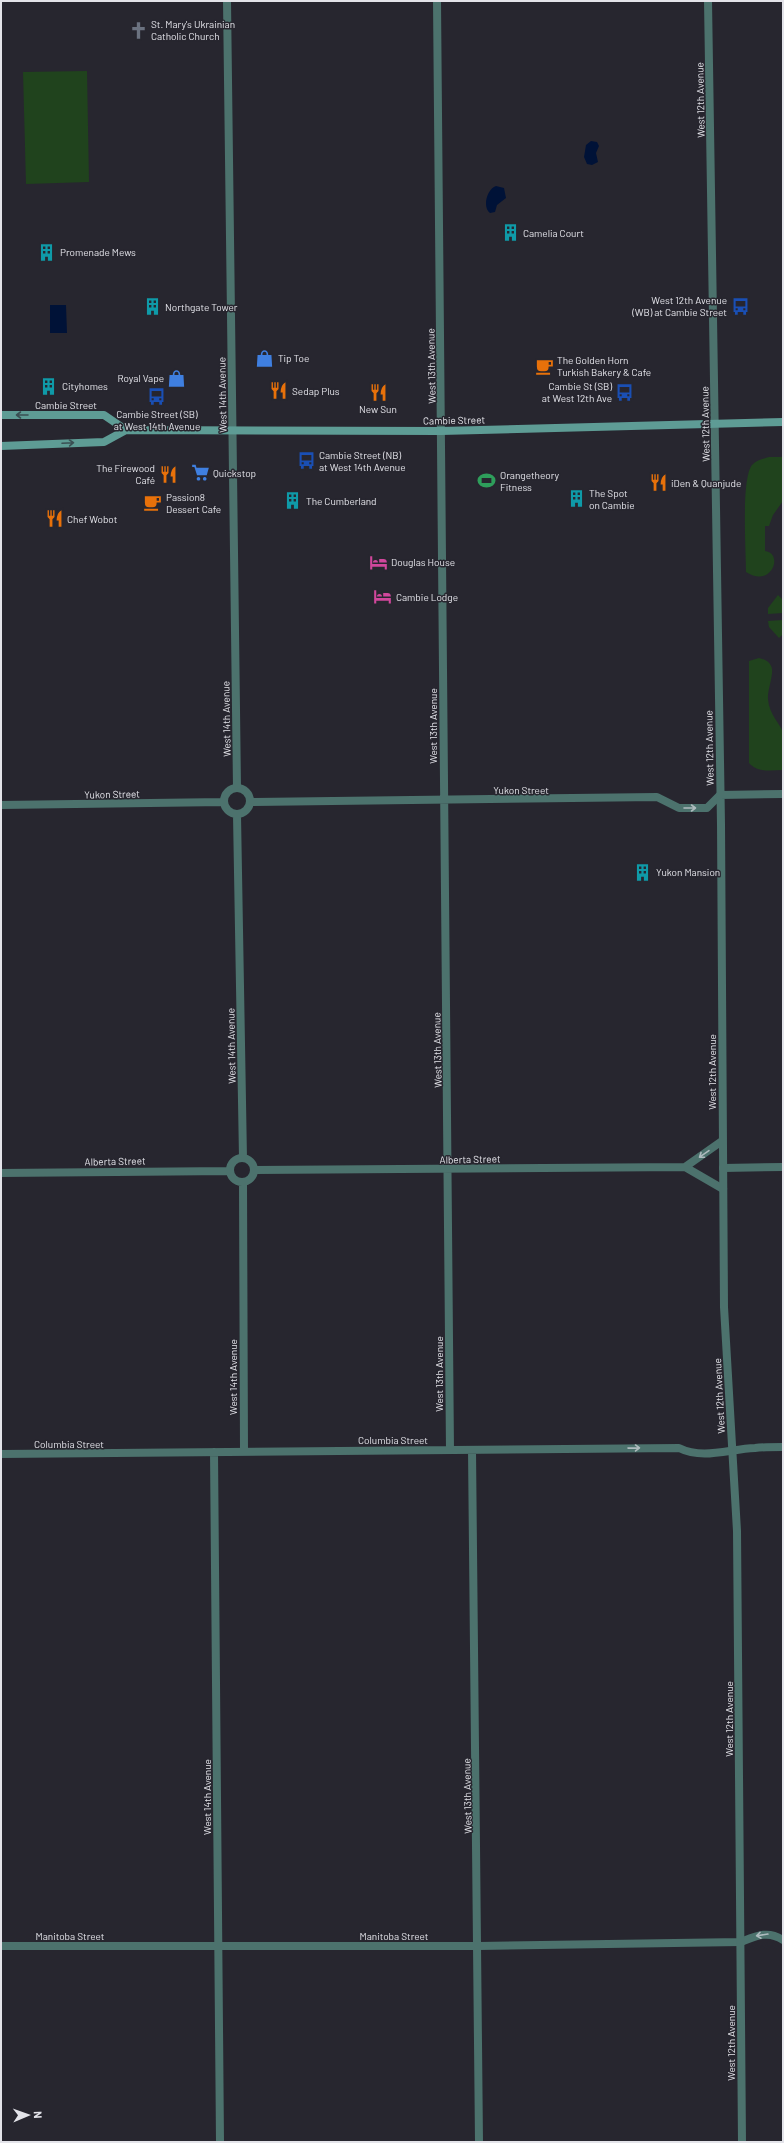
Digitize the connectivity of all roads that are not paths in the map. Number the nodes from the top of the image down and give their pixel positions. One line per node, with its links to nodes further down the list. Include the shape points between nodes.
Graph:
1 (227, 1): 9 (street, West 14th Avenue)
2 (437, 1): 8 (street, West 13th Avenue)
3 (708, 1): 6 (street, West 12th Avenue)
4 (1, 415): 7 (main road, Cambie Street, one-way to 4, via 104,415)
5 (783, 422): 6 (main road, Cambie Street)
6 (715, 424): 8 (main road, Cambie Street); 13 (street, West 12th Avenue)
7 (126, 430): 9 (main road, Cambie Street); 10 (main road, Cambie Street, one-way to 7, via 104,442)
8 (442, 430): 9 (main road, Cambie Street); 14 (street, West 13th Avenue)
9 (232, 432): 11 (street, West 14th Avenue)
10 (1, 446)
11 (237, 788): 15 (street, via 229,791); 16 (street, via 248,794)
12 (783, 794): 13 (street)
13 (720, 795): 14 (street, Yukon Street, one-way to 13, via 657,798 679,808 707,808); 19 (street, West 12th Avenue)
14 (444, 800): 16 (street, Yukon Street); 25 (street, West 13th Avenue)
15 (224, 802): 17 (street, Yukon Street); 18 (street, via 230,812)
16 (250, 802): 18 (street, via 248,809)
17 (1, 805)
18 (237, 815): 20 (street, West 14th Avenue)
19 (722, 1141): 21 (street, one-way to 21); 23 (street, West 12th Avenue)
20 (243, 1158): 24 (street, via 250,1160); 26 (street, via 232,1163)
21 (685, 1167): 25 (street, Alberta Street); 29 (street)
22 (783, 1167): 23 (street)
23 (723, 1168): 29 (street, West 12th Avenue)
24 (255, 1170): 25 (street, Alberta Street); 28 (street, via 250,1180)
25 (448, 1170): 31 (street, West 13th Avenue)
26 (230, 1171): 27 (street, Alberta Street); 28 (street, via 232,1178)
27 (1, 1173)
28 (243, 1183): 33 (street, West 14th Avenue)
29 (723, 1189): 34 (street, West 12th Avenue, via 724,1307)
30 (783, 1447): 34 (street, Columbia Street)
31 (450, 1450): 32 (street, Columbia Street); 33 (street, Columbia Street)
32 (472, 1450): 34 (street, Columbia Street, one-way to 34, via 679,1448 691,1454); 41 (street, West 13th Avenue)
33 (244, 1451): 35 (street, Columbia Street)
34 (732, 1451): 38 (street, West 12th Avenue, via 737,1531)
35 (214, 1452): 36 (street, Columbia Street); 40 (street, West 14th Avenue)
36 (1, 1454)
37 (783, 1940): 38 (street, Manitoba Street, one-way to 38, via 774,1934 761,1934)
38 (741, 1942): 41 (street, Manitoba Street); 44 (street, West 12th Avenue)
39 (1, 1946): 40 (street, Manitoba Street)
40 (218, 1946): 41 (street, Manitoba Street); 42 (street, West 14th Avenue)
41 (478, 1946): 43 (street, West 13th Avenue)
42 (220, 2142)
43 (479, 2142)
44 (742, 2142)

